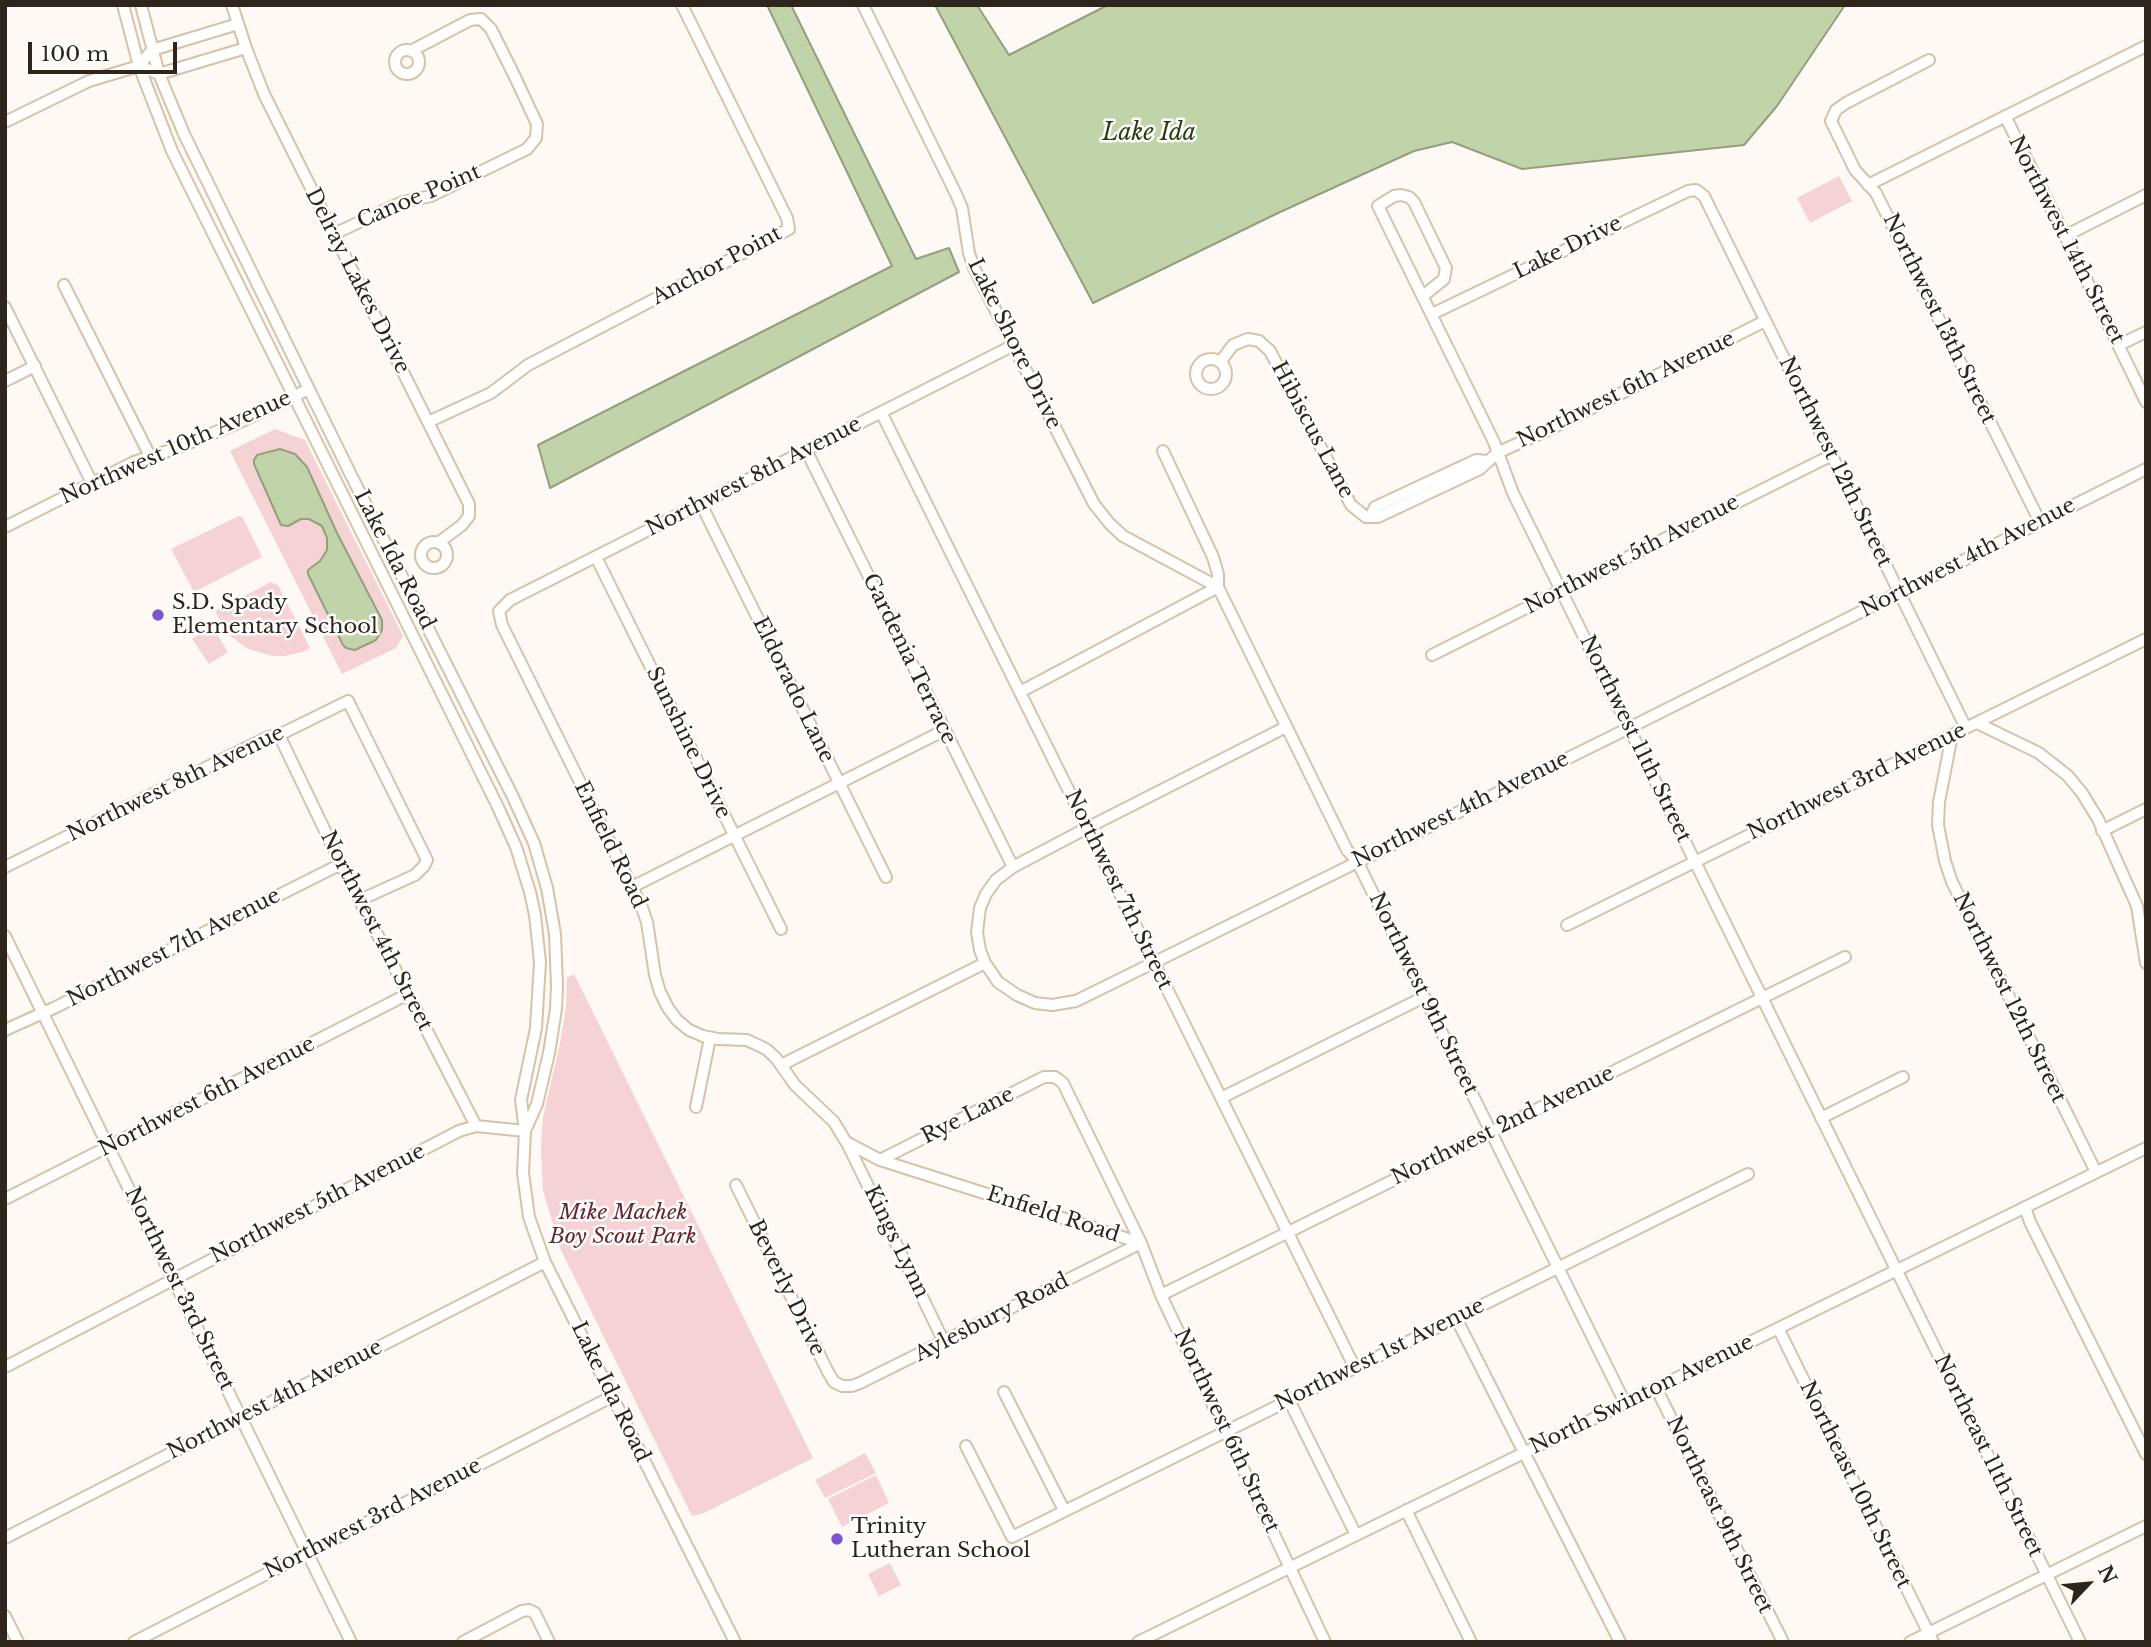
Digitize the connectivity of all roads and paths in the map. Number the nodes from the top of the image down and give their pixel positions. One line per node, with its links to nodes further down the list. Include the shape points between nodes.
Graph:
1 (122, 5): 12 (street, Lake Ida Road)
2 (141, 5): 9 (street, Lake Ida Road)
3 (232, 5): 6 (street, Delray Lakes Drive)
4 (682, 5): 36 (street, Anchor Point, via 789,229 528,365 491,393)
5 (863, 5): 28 (street, Lake Shore Drive, via 956,194 974,268)
6 (238, 24): 8 (street, Delray Lakes Drive); 9 (street)
7 (2146, 46): 14 (street)
8 (246, 48): 13 (street); 19 (street, Delray Lakes Drive)
9 (152, 50): 12 (street); 13 (street, Lake Ida Road)
10 (411, 51): 19 (street, Canoe Point, via 470,20 481,19 491,29 537,124 536,138 527,149 431,196 402,202)
11 (1929, 60): 16 (street, Northwest 13th Street, via 1836,110 1831,121)
12 (139, 66): 13 (street); 15 (street, via 89,81); 33 (street, Lake Ida Road, via 172,151)
13 (159, 74): 32 (street, Lake Ida Road)
14 (2005, 116): 16 (street); 20 (street, Northwest 14th Street)
15 (5, 122)
16 (1868, 184): 46 (street, Northwest 13th Street)
17 (2146, 195): 20 (street)
18 (1704, 196): 24 (street, Lake Drive, via 1688,191); 25 (street, Northwest 12th Street)
19 (334, 234): 36 (street, Delray Lakes Drive)
20 (2065, 236): 27 (street, Northwest 14th Street)
21 (64, 285): 41 (street)
22 (1423, 296): 22 (street, Northwest 11th Street, via 1444,279 1446,268 1418,209 1409,197 1394,196 1378,206); 24 (street, Northwest 11th Street)
23 (5, 307): 30 (street)
24 (1432, 314): 39 (street, Northwest 11th Street)
25 (1765, 321): 39 (street, Northwest 6th Avenue); 40 (street, Northwest 12th Street)
26 (2146, 332): 27 (street)
27 (2119, 345): 34 (street, Northwest 14th Street)
28 (1012, 346): 35 (street, Northwest 8th Avenue); 50 (street, Lake Shore Drive, via 1098,511 1124,536)
29 (1221, 361): 45 (street, Hibiscus Lane, via 1233,345 1248,340 1259,341 1270,351 1351,505)
30 (35, 366): 31 (street); 43 (street)
31 (5, 381)
32 (309, 389): 33 (street, Northwest 10th Avenue); 57 (street, Lake Ida Road)
33 (294, 397): 41 (street, Northwest 10th Avenue); 55 (street, Lake Ida Road)
34 (2146, 402)
35 (881, 412): 37 (street, Northwest 8th Avenue); 58 (street, Northwest 7th Street)
36 (428, 422): 48 (street, Delray Lakes Drive, via 469,504 469,516 462,525)
37 (806, 450): 44 (street, Northwest 8th Avenue); 62 (street, Gardenia Terrace)
38 (1163, 451): 50 (street, Northwest 9th Street, via 1213,557)
39 (1497, 453): 45 (street, Northwest 6th Avenue, via 1480,469 1378,517); 51 (street, Northwest 11th Street)
40 (1832, 455): 51 (street, Northwest 5th Avenue); 52 (street, Northwest 12th Street)
41 (150, 456): 43 (street, Northwest 10th Avenue)
42 (2146, 469): 46 (street, Northwest 4th Avenue)
43 (92, 483): 47 (street, Northwest 10th Avenue)
44 (701, 504): 49 (street, Northwest 8th Avenue); 65 (street, Eldorado Lane)
45 (1371, 516)
46 (2040, 522): 52 (street, Northwest 4th Avenue)
47 (5, 527)
48 (438, 543)
49 (596, 557): 53 (street, Northwest 8th Avenue, via 510,600); 71 (street, Sunshine Drive)
50 (1218, 587): 58 (street); 60 (street, Northwest 9th Street)
51 (1561, 590): 56 (street, Northwest 5th Avenue); 61 (street, Northwest 11th Street)
52 (1899, 592): 59 (street, Northwest 12th Street); 61 (street, Northwest 4th Avenue)
53 (499, 611): 78 (street, Enfield Road)
54 (2146, 639): 59 (street, Northwest 3rd Avenue)
55 (419, 647): 57 (street); 68 (street, Lake Ida Road)
56 (1432, 655)
57 (446, 661): 67 (street, Lake Ida Road)
58 (1020, 692): 69 (street, Northwest 7th Street)
59 (1971, 725): 64 (street, Northwest 3rd Avenue); 70 (street, via 2026,745 2057,766 2082,793)
60 (1286, 727): 69 (street); 72 (street, Northwest 9th Street)
61 (1629, 728): 72 (street, Northwest 4th Avenue); 73 (street, Northwest 11th Street)
62 (945, 730): 65 (street); 76 (street, Gardenia Terrace)
63 (279, 735): 74 (street, Northwest 4th Street); 75 (street, Northwest 8th Avenue); 79 (street, Northwest 8th Avenue, via 348,701 426,860 415,875)
64 (1952, 735): 73 (street, Northwest 3rd Avenue); 106 (street, Northwest 12th Street, via 1939,802 1945,862)
65 (839, 782): 71 (street); 77 (street, Eldorado Lane)
66 (2146, 809): 70 (street)
67 (521, 814): 68 (street); 100 (street, Lake Ida Road, via 547,888 557,986 546,1066)
68 (505, 821): 100 (street, Lake Ida Road, via 530,892 540,962 536,1028 521,1100)
69 (1087, 828): 76 (street); 85 (street, Northwest 7th Street)
70 (2102, 831): 86 (street, via 2137,906)
71 (734, 835): 78 (street); 81 (street, Sunshine Drive)
72 (1357, 861): 85 (street, Northwest 4th Avenue); 88 (street, Northwest 9th Street)
73 (1695, 862): 80 (street, Northwest 3rd Avenue); 89 (street, Northwest 11th Street)
74 (341, 864): 79 (street, Northwest 4th Street); 90 (street, Northwest 7th Avenue)
75 (5, 867)
76 (1013, 867): 84 (street, via 996,880 980,908 976,932)
77 (886, 877)
78 (632, 887): 92 (street, Enfield Road, via 647,922 655,975 668,1009 683,1026)
79 (360, 900): 87 (street, Northwest 4th Street)
80 (1567, 925)
81 (781, 929)
82 (5, 936): 90 (street, Northwest 3rd Street)
83 (1845, 957): 89 (street, Northwest 2nd Avenue)
84 (985, 963): 85 (street, Northwest 4th Avenue, via 998,982 1015,994 1052,1005 1076,1001); 93 (street)
85 (1154, 963): 96 (street, Northwest 7th Street)
86 (2146, 963)
87 (408, 994): 99 (street, Northwest 4th Street); 103 (street, Northwest 6th Avenue)
88 (1424, 997): 96 (street); 101 (street, Northwest 9th Street)
89 (1762, 998): 98 (street, Northwest 11th Street); 101 (street, Northwest 2nd Avenue)
90 (42, 1013): 91 (street, Northwest 7th Avenue); 103 (street, Northwest 3rd Street)
91 (5, 1030)
92 (710, 1038): 93 (street, Enfield Road, via 754,1042); 97 (street)
93 (781, 1065): 102 (street, Enfield Road, via 834,1122)
94 (1055, 1077): 105 (street, Rye Lane, via 1044,1077); 112 (street, Northwest 6th Street, via 1063,1083)
95 (1903, 1077): 98 (street)
96 (1221, 1098): 111 (street, Northwest 7th Street)
97 (696, 1107)
98 (1821, 1118): 115 (street, Northwest 11th Street)
99 (476, 1126): 100 (street, Northwest 5th Avenue); 116 (street, Northwest 5th Avenue, via 458,1131)
100 (525, 1131): 113 (street, Lake Ida Road, via 526,1202)
101 (1491, 1132): 111 (street, Northwest 2nd Avenue); 114 (street, Northwest 9th Street)
102 (846, 1142): 105 (street, Enfield Road); 120 (street, Kings Lynn)
103 (109, 1147): 109 (street, Northwest 6th Avenue); 116 (street, Northwest 3rd Street)
104 (2146, 1147): 106 (street, North Swinton Avenue)
105 (880, 1160): 112 (street, Enfield Road)
106 (2096, 1172): 110 (street, North Swinton Avenue)
107 (1748, 1174): 114 (street, Northwest 1st Avenue)
108 (736, 1185): 123 (street, Beverly Drive, via 828,1372)
109 (5, 1199)
110 (2025, 1207): 115 (street, North Swinton Avenue); 133 (street)
111 (1288, 1233): 117 (street, Northwest 2nd Avenue); 122 (street, Northwest 7th Street)
112 (1141, 1243): 117 (street, Northwest 6th Street); 120 (street, Aylesbury Road)
113 (545, 1262): 126 (street, Lake Ida Road); 129 (street, Northwest 4th Avenue)
114 (1559, 1268): 118 (street, Northwest 1st Avenue); 128 (street, Northwest 9th Street)
115 (1897, 1270): 119 (street, North Swinton Avenue); 141 (street, Northeast 11th Street)
116 (174, 1279): 121 (street, Northwest 5th Avenue); 129 (street, Northwest 3rd Street)
117 (1161, 1295): 130 (street, Northwest 6th Street)
118 (1456, 1318): 122 (street, Northwest 1st Avenue); 132 (street)
119 (1778, 1328): 124 (street, North Swinton Avenue); 143 (street, Northeast 10th Street)
120 (944, 1342): 123 (street, Aylesbury Road, via 860,1383)
121 (5, 1367)
122 (1355, 1368): 127 (street, Northwest 1st Avenue)
123 (842, 1386)
124 (1656, 1388): 128 (street, North Swinton Avenue); 154 (street, Northeast 9th Street)
125 (1004, 1392): 134 (street)
126 (613, 1396): 139 (street, Northwest 3rd Avenue); 150 (street, Lake Ida Road)
127 (1289, 1400): 130 (street, Northwest 1st Avenue); 137 (street)
128 (1625, 1403): 132 (street, North Swinton Avenue)
129 (242, 1418): 138 (street, Northwest 4th Avenue); 139 (street, Northwest 3rd Street)
130 (1227, 1431): 134 (street, Northwest 1st Avenue); 140 (street, Northwest 6th Street)
131 (966, 1446): 134 (street, Northwest 1st Avenue, via 1012,1536)
132 (1524, 1452): 135 (street, North Swinton Avenue); 153 (street)
133 (2146, 1454)
134 (1064, 1510)
135 (1406, 1510): 137 (street, North Swinton Avenue); 152 (street)
136 (2146, 1526): 141 (street)
137 (1356, 1535): 140 (street, North Swinton Avenue)
138 (5, 1538)
139 (308, 1553): 146 (street, Northwest 3rd Avenue); 147 (street, Northwest 3rd Street)
140 (1290, 1567): 144 (street, North Swinton Avenue); 151 (street, Northwest 6th Street)
141 (2046, 1575): 143 (street); 156 (street, Northeast 11th Street)
142 (5, 1616): 145 (street)
143 (1931, 1637): 155 (street)
144 (1139, 1641)
145 (18, 1642)
146 (134, 1642)
147 (351, 1642)
148 (463, 1642): 149 (street, via 529,1609)
149 (549, 1642)
150 (734, 1642)
151 (1325, 1642)
152 (1471, 1642)
153 (1620, 1642)
154 (1783, 1642)
155 (1910, 1642)
156 (2080, 1642)

